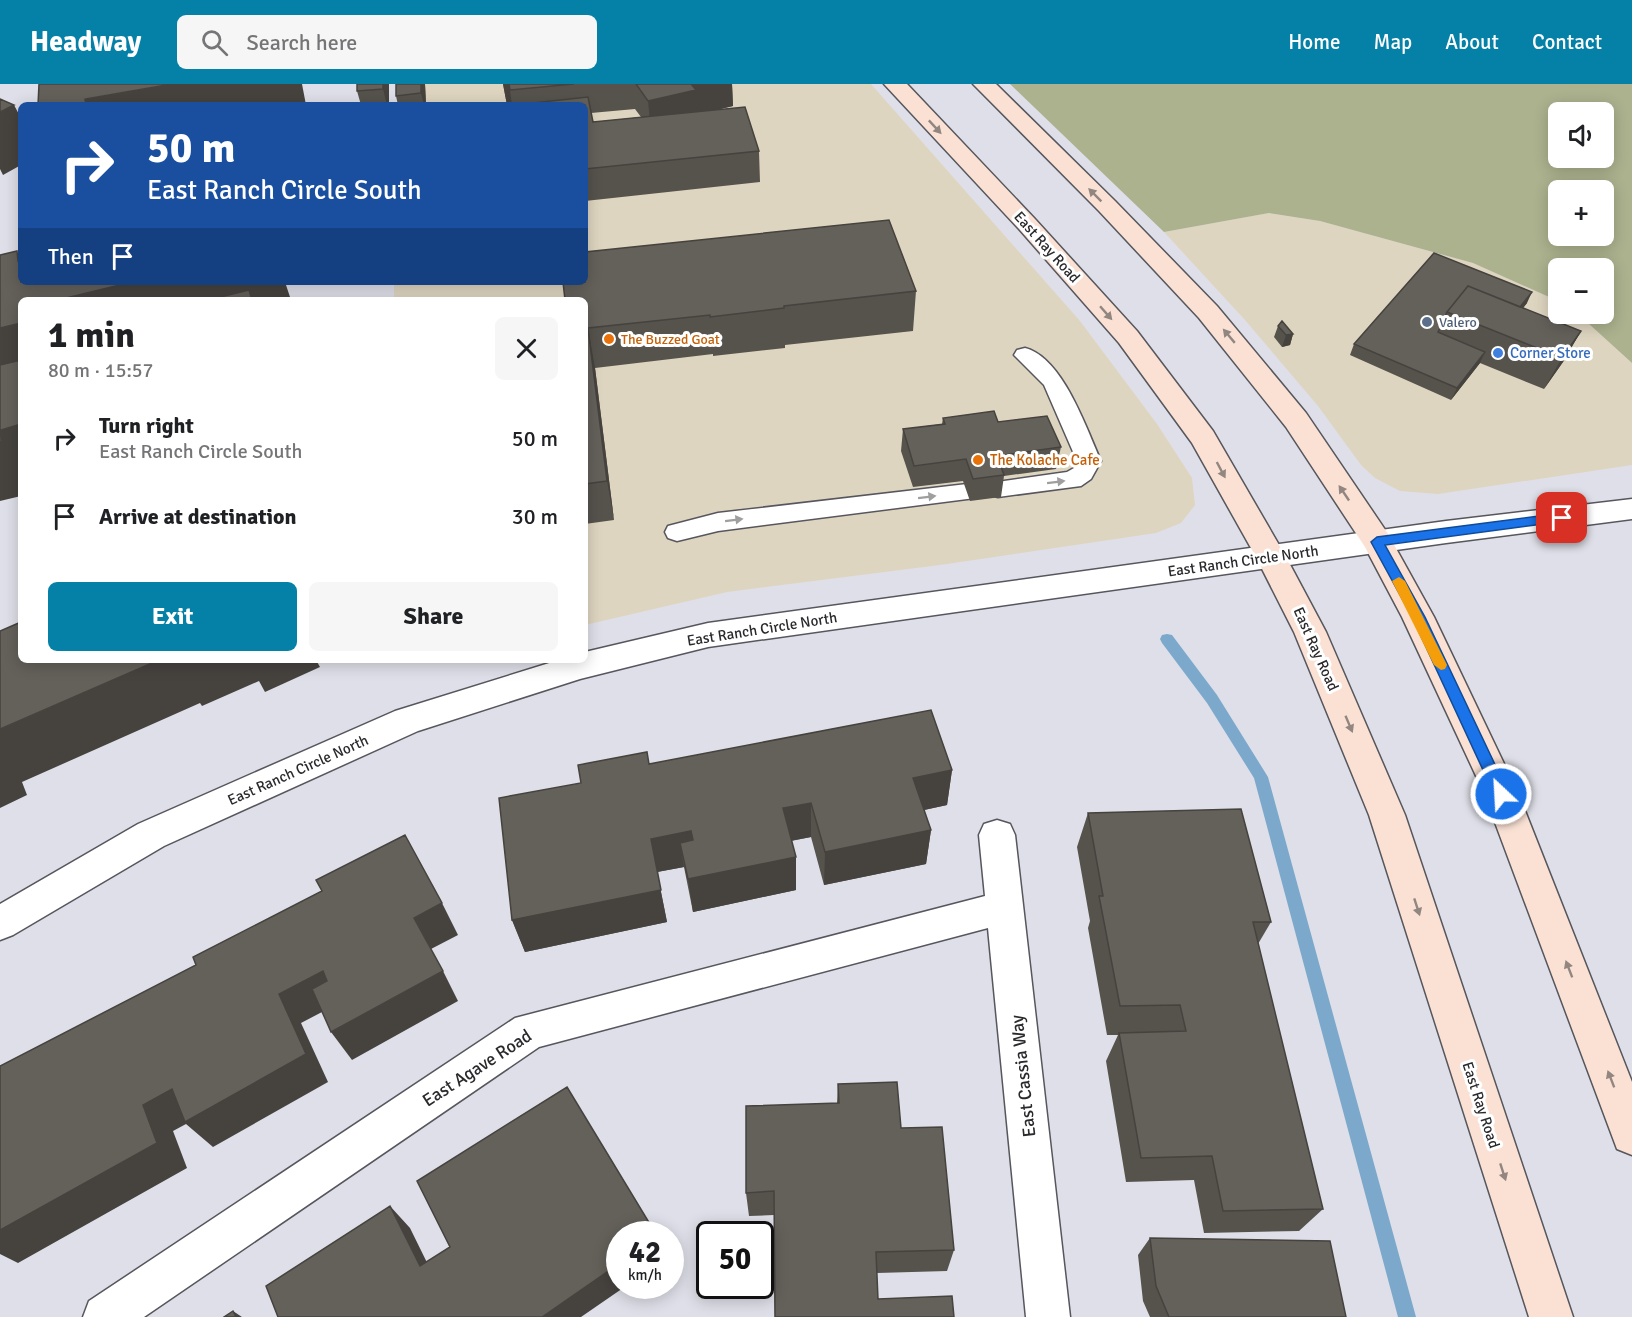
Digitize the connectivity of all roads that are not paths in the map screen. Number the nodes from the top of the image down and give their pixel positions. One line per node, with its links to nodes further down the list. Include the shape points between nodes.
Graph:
1 (895, 84): 9 (main road, East Ray Road, one-way to 9, via 1128,337 1203,438)
2 (984, 84): 8 (main road, one-way to 2, via 1296,420 1208,312)
3 (1025, 355): 4 (lane, one-way to 3, via 1072,480 1089,461 1053,381)
4 (998, 489)
5 (967, 492): 7 (lane, one-way to 5, via 718,522)
6 (1632, 509): 8 (street, East Ranch Circle North)
7 (676, 531)
8 (1377, 542): 9 (street, East Ranch Circle North); 13 (main road, one-way to 8, via 1501,794 1418,617)
9 (1271, 557): 12 (street, East Ranch Circle North, via 708,635 580,666 396,726 151,835); 16 (main road, East Ray Road, one-way to 16, via 1310,632 1387,815)
10 (997, 835): 11 (street, East Cassia Way)
11 (1005, 907): 14 (street, East Agave Road, via 528,1031); 15 (street, East Cassia Way)
12 (0, 923)
13 (1632, 1134)
14 (105, 1317)
15 (1048, 1317)
16 (1551, 1317)

